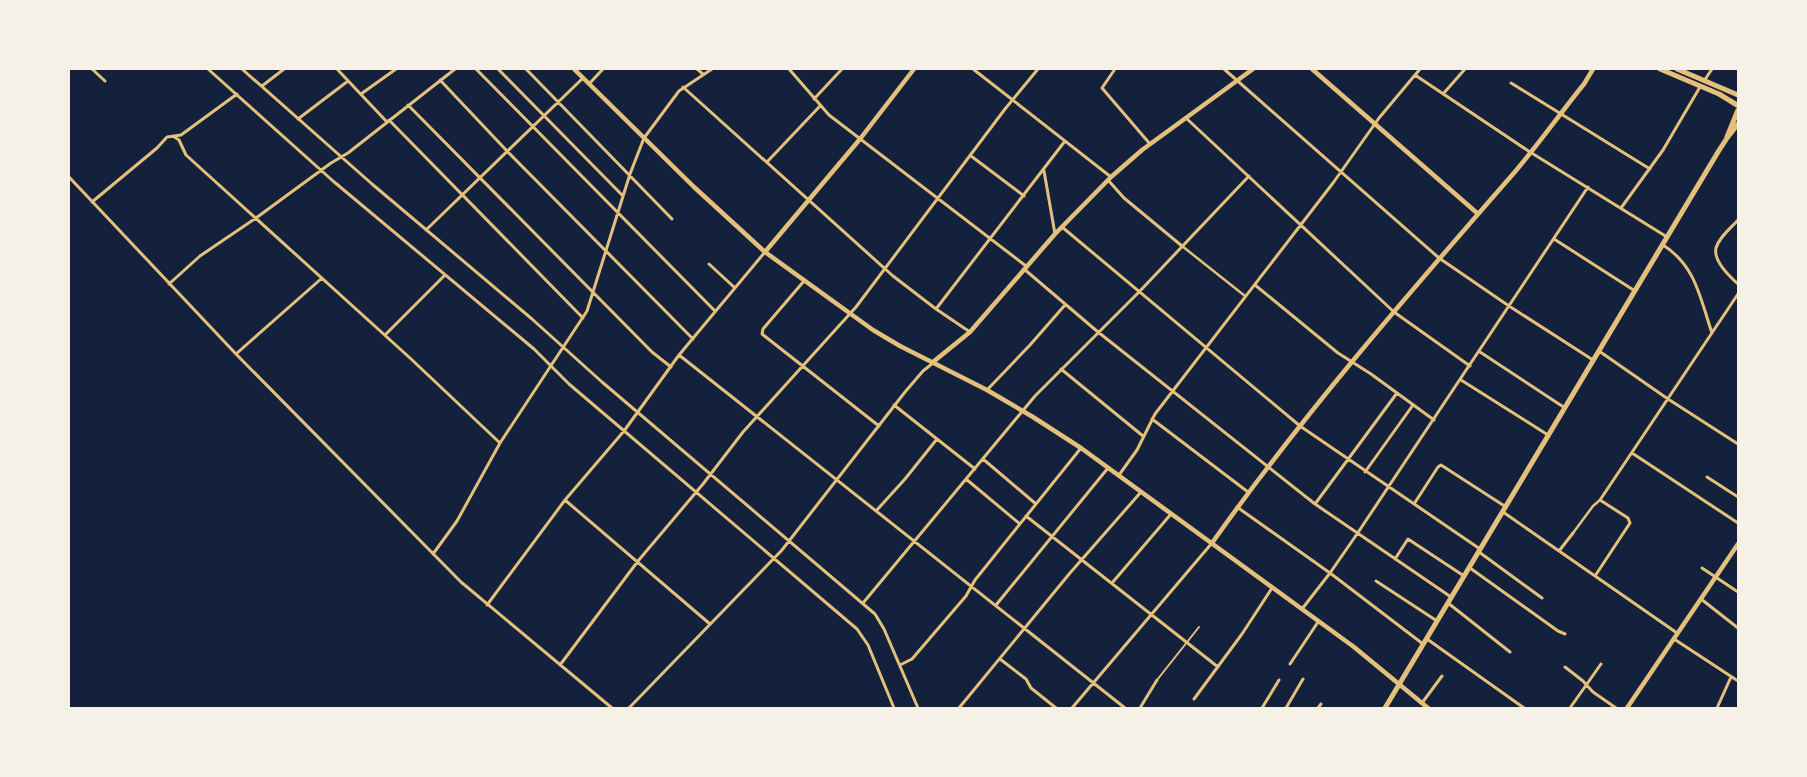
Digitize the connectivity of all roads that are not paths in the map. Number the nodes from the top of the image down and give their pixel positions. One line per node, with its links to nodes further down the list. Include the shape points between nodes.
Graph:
1 (92, 69): 36 (street)
2 (208, 69): 42 (street)
3 (242, 69): 40 (street)
4 (284, 69): 40 (street)
5 (338, 69): 33 (street)
6 (396, 69): 43 (street)
7 (455, 69): 34 (street)
8 (476, 69): 59 (street)
9 (498, 69): 53 (street)
10 (526, 69): 48 (street)
11 (574, 69): 32 (street)
12 (603, 69): 38 (street)
13 (697, 69): 30 (street)
14 (712, 69): 30 (street)
15 (789, 69): 46 (street)
16 (842, 69): 46 (street)
17 (914, 69): 63 (street)
18 (973, 69): 47 (street)
19 (1038, 69): 47 (street)
20 (1116, 69): 65 (street, via 1102,88)
21 (1224, 69): 35 (street)
22 (1253, 69): 35 (street)
23 (1312, 69): 57 (street)
24 (1419, 69): 31 (street)
25 (1465, 69): 44 (street)
26 (1593, 69): 52 (street)
27 (1660, 69): 39 (main road)
28 (1677, 69): 39 (main road)
29 (1712, 69): 39 (street)
30 (703, 74): 41 (street)
31 (1415, 75): 44 (street); 57 (street)
32 (583, 78): 38 (street); 48 (street)
33 (348, 80): 43 (street); 55 (street)
34 (440, 80): 49 (street); 66 (street)
35 (1238, 80): 54 (street); 74 (street)
36 (105, 81)
37 (1511, 83): 52 (street)
38 (589, 84): 61 (street)
39 (1702, 84): 45 (main road); 51 (main road); 71 (street)
40 (262, 86): 55 (street)
41 (684, 87): 61 (street); 70 (street)
42 (236, 94): 60 (street, via 181,135); 72 (street)
43 (361, 94): 56 (street)
44 (1443, 94): 67 (street)
45 (1738, 95)
46 (814, 99): 50 (street)
47 (1012, 100): 64 (street); 68 (street)
48 (558, 102): 53 (street); 75 (street)
49 (408, 105): 56 (street); 78 (street)
50 (820, 106): 63 (street); 70 (street)
51 (1738, 107): 62 (main road)
52 (1559, 114): 67 (street); 71 (street)
53 (544, 115): 59 (street); 82 (street)
54 (1186, 118): 65 (street); 76 (street)
55 (298, 119): 69 (street)
56 (388, 121): 69 (street); 81 (street)
57 (1375, 124): 74 (street); 88 (street)
58 (1738, 124): 62 (main road)
59 (532, 127): 66 (street); 89 (street)
60 (173, 136): 86 (street, via 165,138); 90 (street, via 186,155)
61 (644, 138): 75 (street); 103 (street)
62 (1727, 138): 97 (main road)
63 (860, 139): 84 (street); 85 (street)
64 (1065, 141): 73 (street); 79 (street)
65 (1150, 144): 79 (street)
66 (507, 151): 78 (street); 102 (street)
67 (1530, 152): 80 (street); 88 (street)
68 (971, 156): 83 (street); 85 (street)
69 (341, 158): 72 (street); 95 (street)
70 (767, 162): 84 (street)
71 (1650, 169): 87 (street)
72 (321, 170): 90 (street); 108 (street)
73 (1044, 170): 83 (street); 96 (street)
74 (1341, 172): 93 (street); 104 (street)
75 (630, 174): 82 (street); 91 (street)
76 (1249, 176): 93 (street); 100 (street)
77 (69, 177): 86 (street)
78 (479, 177): 81 (street); 117 (street)
79 (1109, 178): 94 (street); 100 (street, via 1124,198)
80 (1588, 187): 87 (street); 99 (street)
81 (462, 194): 95 (street); 126 (street)
82 (623, 196): 89 (street)
83 (1024, 196): 98 (street)
84 (808, 199): 103 (street); 106 (street)
85 (939, 199): 98 (street); 106 (street)
86 (92, 202): 111 (street)
87 (1621, 208): 97 (street)
88 (1477, 213): 104 (street)
89 (618, 214): 102 (street); 123 (street)
90 (256, 218): 109 (street); 111 (street, via 193,261)
91 (672, 219)
92 (1738, 220): 112 (street, via 1717,246 1717,256)
93 (1300, 225): 113 (street); 124 (street)
94 (1062, 226): 96 (street); 116 (street)
95 (426, 230): 132 (street)
96 (1055, 234): 107 (street)
97 (1668, 237): 101 (main road)
98 (990, 238): 107 (street); 122 (street)
99 (1554, 239): 115 (street); 121 (street)
100 (1182, 246): 116 (street); 119 (street)
101 (1663, 246): 115 (main road); 129 (street, via 1680,258 1691,272)
102 (607, 252): 117 (street); 131 (street)
103 (765, 252): 110 (street); 114 (street)
104 (1439, 258): 121 (street); 124 (street)
105 (709, 264): 114 (street)
106 (886, 268): 122 (street); 125 (street)
107 (1024, 268): 120 (street); 127 (street)
108 (445, 275): 130 (street); 143 (street)
109 (322, 278): 130 (street); 136 (street)
110 (804, 281): 125 (street); 141 (street, via 761,332)
111 (169, 284): 136 (street)
112 (1738, 284)
113 (1255, 285): 119 (street); 140 (street)
114 (734, 288): 123 (street)
115 (1635, 291): 134 (main road)
116 (1139, 292): 128 (street); 133 (street)
117 (594, 294): 126 (street); 144 (street)
118 (1738, 294): 129 (street)
119 (1246, 297): 133 (street)
120 (1065, 305): 128 (street); 147 (street)
121 (1509, 306): 135 (street); 138 (street)
122 (936, 309): 127 (street)
123 (715, 311): 131 (street)
124 (1394, 312): 140 (street); 142 (street)
125 (849, 314): 139 (street, via 884,337); 141 (street)
126 (583, 318): 132 (street)
127 (970, 332): 139 (street)
128 (1098, 332): 145 (street); 148 (street)
129 (1712, 333): 150 (street)
130 (385, 335): 165 (street)
131 (693, 339): 137 (street)
132 (564, 348): 143 (street); 155 (street)
133 (1206, 348): 148 (street); 160 (street)
134 (1599, 351): 138 (main road); 150 (street)
135 (1480, 352): 142 (street); 153 (street)
136 (236, 354): 206 (street)
137 (679, 356): 144 (street); 156 (street)
138 (1593, 360): 153 (main road)
139 (933, 362): 147 (street); 151 (street)
140 (1352, 362): 149 (street); 160 (street)
141 (802, 365): 156 (street); 159 (street)
142 (1470, 366): 146 (street)
143 (552, 367): 161 (street); 165 (street)
144 (671, 367): 155 (street)
145 (1061, 369): 154 (street); 163 (street)
146 (1461, 380): 158 (street); 162 (street)
147 (987, 390): 154 (street)
148 (1173, 392): 157 (street); 171 (street)
149 (1398, 394): 152 (street); 170 (street)
150 (1668, 399): 166 (street); 168 (street)
151 (894, 405): 159 (street); 164 (street)
152 (1413, 405): 158 (street); 174 (street)
153 (1565, 408): 162 (main road)
154 (1023, 410): 167 (street); 169 (street)
155 (638, 412): 161 (street); 175 (street)
156 (756, 416): 175 (street); 178 (street)
157 (1152, 419): 163 (street); 183 (street)
158 (1434, 420): 180 (street)
159 (879, 426): 178 (street)
160 (1300, 426): 170 (street); 171 (street)
161 (624, 431): 181 (street); 185 (street)
162 (1548, 435): 191 (main road)
163 (1143, 436): 176 (street, via 1137,450)
164 (937, 439): 173 (street); 192 (street)
165 (500, 443): 206 (street, via 457,521)
166 (1738, 444)
167 (1080, 448): 172 (street); 187 (street)
168 (1632, 453): 186 (street); 195 (street)
169 (983, 459): 173 (street); 187 (street)
170 (1348, 459): 174 (street); 188 (street)
171 (1267, 467): 183 (street); 188 (street)
172 (1108, 468): 176 (street); 199 (street)
173 (975, 469): 179 (street)
174 (1365, 472): 180 (street)
175 (710, 474): 181 (street); 200 (street)
176 (1118, 475): 182 (street)
177 (1707, 477): 184 (street)
178 (837, 479): 192 (street); 200 (street)
179 (966, 479): 196 (street); 201 (street)
180 (1388, 487): 189 (street); 198 (street)
181 (697, 492): 207 (street); 210 (street)
182 (1141, 492): 193 (street); 209 (street)
183 (1248, 492): 190 (street)
184 (1738, 497)
185 (565, 500): 210 (street); 227 (street)
186 (1600, 500): 197 (street); 214 (street, via 1630,521)
187 (1036, 504): 194 (street)
188 (1316, 504): 198 (street)
189 (1414, 504): 191 (street, via 1441,465); 204 (street)
190 (1237, 507): 202 (street); 213 (street)
191 (1505, 510): 204 (main road); 205 (street)
192 (876, 511): 201 (street)
193 (1171, 514): 202 (street); 218 (street)
194 (1026, 516): 196 (street); 199 (street)
195 (1738, 523)
196 (1020, 524): 219 (street)
197 (1573, 533): 205 (street)
198 (1357, 534): 208 (street); 213 (street)
199 (1052, 536): 209 (street); 228 (street)
200 (790, 541): 207 (street); 225 (street)
201 (915, 541): 219 (street); 225 (street)
202 (1212, 544): 220 (street); 230 (street)
203 (1738, 544): 216 (street)
204 (1480, 551): 211 (main road); 223 (street)
205 (1559, 551): 214 (street)
206 (433, 554): 227 (street)
207 (774, 558): 233 (street); 265 (street, via 862,634)
208 (1395, 559): 215 (street, via 1408,539); 222 (street)
209 (1082, 560): 218 (street); 235 (street)
210 (638, 561): 233 (street); 247 (street)
211 (1470, 568): 215 (main road); 238 (street)
212 (1702, 568): 216 (street)
213 (1330, 573): 229 (street); 242 (street)
214 (1596, 576): 237 (street)
215 (1464, 577): 222 (main road)
216 (1716, 577): 221 (street); 224 (street)
217 (1376, 581): 231 (street)
218 (1112, 583): 230 (street)
219 (971, 586): 228 (street); 248 (street, via 912,659)
220 (1272, 588): 229 (street); 249 (street)
221 (1738, 592)
222 (1452, 597): 226 (main road)
223 (1542, 598)
224 (1701, 599): 236 (street); 237 (street)
225 (863, 603): 248 (street, via 880,621)
226 (1448, 603): 231 (main road); 243 (street)
227 (487, 605): 247 (street)
228 (996, 605): 235 (street)
229 (1301, 609): 232 (street)
230 (1151, 614): 241 (street); 257 (street)
231 (1437, 621): 240 (main road)
232 (1318, 622): 245 (street); 258 (street)
233 (710, 624): 264 (street)
234 (1200, 627): 241 (lane)
235 (1025, 628): 244 (street); 257 (street)
236 (1738, 628)
237 (1677, 633): 239 (street)
238 (1565, 634)
239 (1673, 638): 252 (street); 280 (street)
240 (1427, 639): 242 (main road); 277 (street)
241 (1187, 642): 249 (street); 254 (lane)
242 (1423, 644): 258 (main road)
243 (1510, 652)
244 (1000, 659): 267 (street); 268 (street)
245 (1290, 664)
246 (1601, 664): 259 (street)
247 (560, 665): 263 (street)
248 (900, 665): 266 (street)
249 (1218, 667): 260 (street)
250 (1565, 667): 259 (street)
251 (1442, 676): 262 (street)
252 (1731, 677): 256 (street); 281 (street)
253 (1303, 679): 273 (street)
254 (1157, 680): 271 (street)
255 (1279, 680): 272 (street)
256 (1738, 681)
257 (1094, 683): 269 (street); 270 (street)
258 (1399, 684): 262 (street); 275 (main road)
259 (1586, 685): 278 (street); 279 (street)
260 (1194, 699)
261 (1321, 704): 274 (street)
262 (1422, 704): 276 (street)
263 (612, 708)
264 (629, 708)
265 (894, 708)
266 (918, 708)
267 (959, 708)
268 (1056, 708)
269 (1072, 708)
270 (1125, 708)
271 (1140, 708)
272 (1262, 708)
273 (1286, 708)
274 (1318, 708)
275 (1385, 708)
276 (1428, 708)
277 (1524, 708)
278 (1570, 708)
279 (1616, 708)
280 (1627, 708)
281 (1718, 708)

